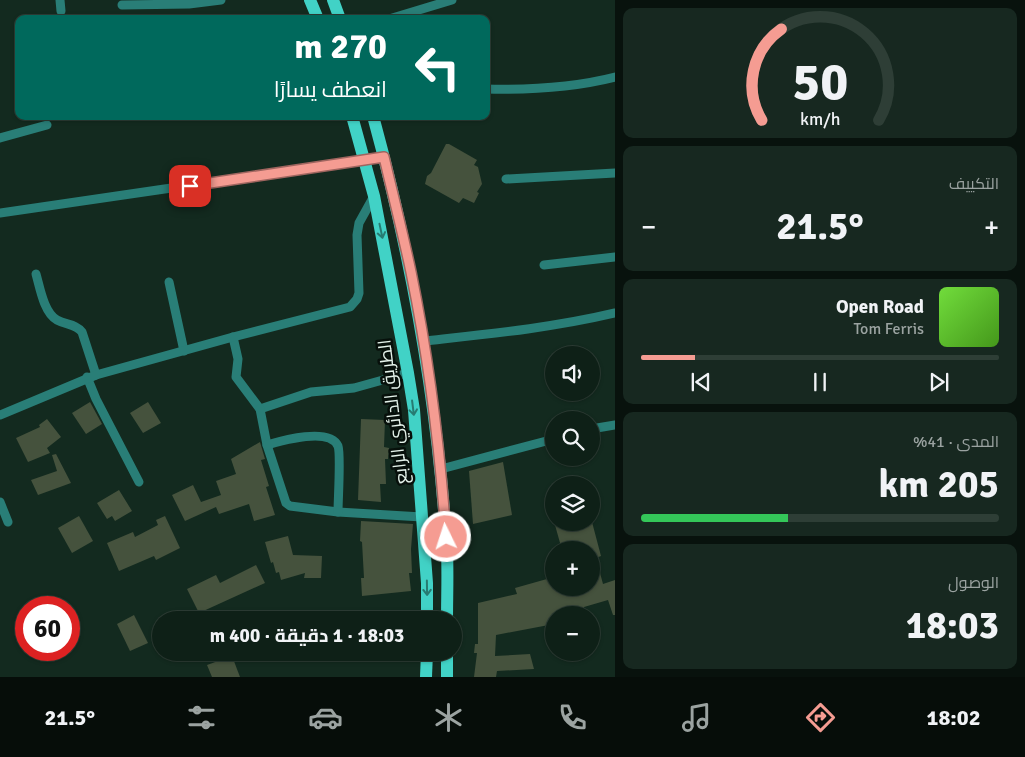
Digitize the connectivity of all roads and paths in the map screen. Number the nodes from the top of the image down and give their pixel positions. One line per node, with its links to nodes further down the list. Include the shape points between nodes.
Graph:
1 (60, 0): 7 (street)
2 (221, 0): 6 (street)
3 (310, 0): 8 (main road)
4 (333, 0): 9 (main road)
5 (452, 0): 10 (street)
6 (122, 5)
7 (61, 11)
8 (316, 15)
9 (339, 15)
10 (402, 15)
11 (615, 77): 12 (street, via 570,87)
12 (490, 89)
13 (353, 120): 18 (main road, الطريق الدائري الرابع)
14 (374, 120): 17 (main road)
15 (47, 125): 16 (street)
16 (0, 138)
17 (384, 157): 18 (street); 29 (main road)
18 (364, 160): 21 (main road, الطريق الدائري الرابع); 22 (street)
19 (615, 173): 20 (street)
20 (506, 179)
21 (374, 196): 28 (street, via 356,235 359,286 354,304 350,308); 31 (main road, الطريق الدائري الرابع, one-way to 31)
22 (0, 213)
23 (615, 257): 24 (street)
24 (544, 265)
25 (36, 274): 32 (street, via 49,313 82,332)
26 (169, 282): 30 (street)
27 (615, 312): 29 (street, via 540,328)
28 (233, 337): 30 (street); 33 (street, via 238,359 236,377)
29 (424, 341): 39 (main road)
30 (184, 351): 32 (street)
31 (408, 373): 33 (street, via 354,388 311,392); 43 (main road, الطريق الدائري الرابع, one-way to 43)
32 (92, 376): 34 (street); 40 (street, via 96,399)
33 (260, 409): 38 (street)
34 (0, 415)
35 (615, 425): 36 (street)
36 (600, 428)
37 (545, 441): 39 (street)
38 (267, 445): 42 (street, via 286,503 294,507); 42 (street, via 305,436 334,441 338,446 339,460)
39 (441, 469): 46 (main road)
40 (139, 482)
41 (0, 502): 44 (street)
42 (338, 512): 43 (street)
43 (422, 517): 45 (main road, الطريق الدائري الرابع, one-way to 45)
44 (8, 522)
45 (427, 611)
46 (447, 611)
47 (427, 661): 49 (main road)
48 (447, 661): 50 (main road)
49 (426, 677)
50 (447, 677)

